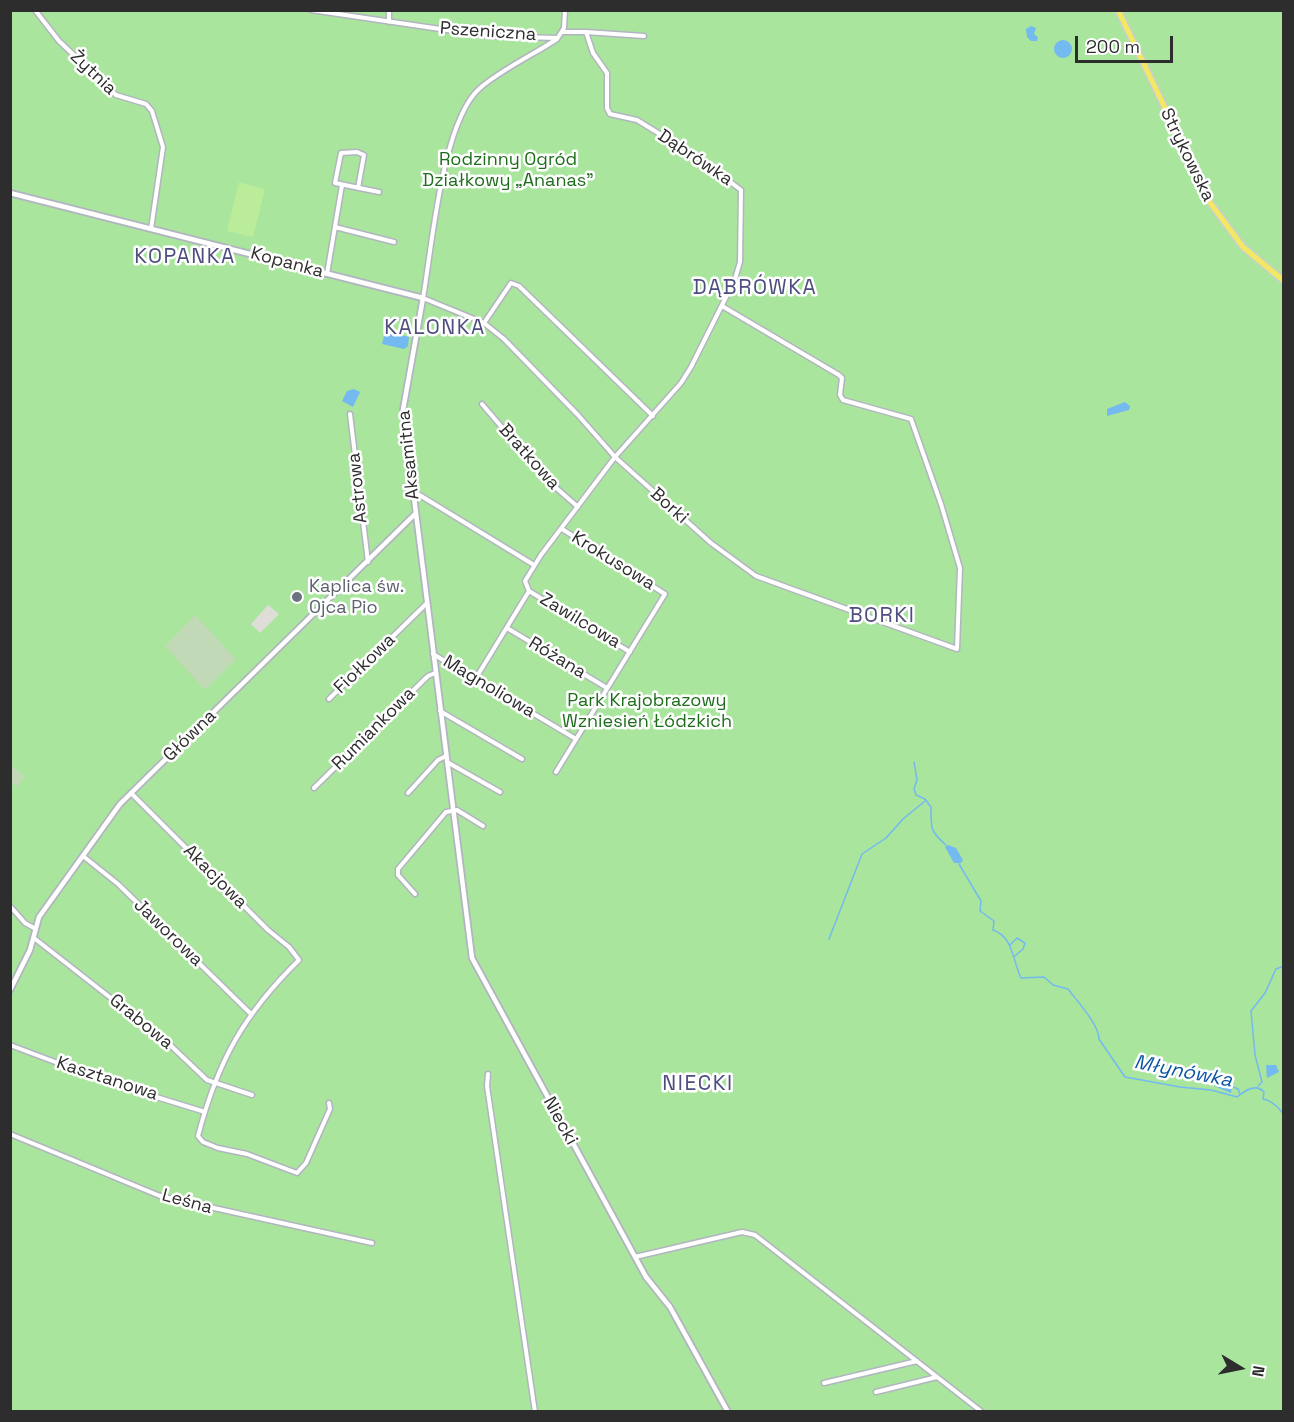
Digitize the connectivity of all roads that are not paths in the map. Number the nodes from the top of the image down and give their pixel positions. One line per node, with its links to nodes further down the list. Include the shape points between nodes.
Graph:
1 (35, 10): 16 (street, Żytnia, via 59,41 116,95 146,104 152,111 163,147)
2 (311, 10): 6 (street, Pszeniczna)
3 (389, 10): 6 (street)
4 (565, 10): 7 (street)
5 (1118, 10): 19 (main road, Strykowska, via 1213,208 1243,247)
6 (389, 22): 10 (street, Pszeniczna, via 488,36)
7 (563, 32): 8 (street); 10 (street, Aksamitna)
8 (586, 32): 9 (street); 21 (street, Dąbrówka, via 607,73 609,113 639,121 741,190 740,262)
9 (645, 36)
10 (557, 39): 20 (street, Aksamitna, via 481,87 463,108 438,198)
11 (342, 185): 12 (street); 12 (street, via 335,183 340,153 362,153); 15 (street)
12 (358, 188): 13 (street)
13 (379, 192)
14 (10, 193): 16 (street, Kopanka)
15 (335, 227): 17 (street); 18 (street)
16 (151, 229): 18 (street, Kopanka)
17 (394, 242)
18 (327, 274): 20 (street, Kopanka)
19 (1284, 280)
20 (423, 298): 22 (street, Borki); 27 (street, Aksamitna, via 403,405)
21 (722, 306): 25 (street, Dąbrówka, via 681,383); 26 (street, Borki, via 839,375 843,400 911,419 960,568 957,649 756,576 711,543)
22 (484, 323): 25 (street, via 511,283 519,286); 26 (street, Borki, via 525,359)
23 (482, 404): 28 (street, Bratkowa, via 546,479)
24 (350, 414): 31 (street, Astrowa)
25 (653, 416): 26 (street, Dąbrówka)
26 (615, 457): 28 (street, Dąbrówka)
27 (413, 491): 29 (street, Aksamitna); 32 (street)
28 (578, 507): 30 (street, Dąbrówka)
29 (415, 514): 31 (street, Główna); 34 (street, Aksamitna)
30 (562, 529): 32 (street, Dąbrówka); 36 (street, Krokusowa, via 665,594)
31 (368, 563): 49 (street, Główna)
32 (534, 565): 33 (street, via 525,581)
33 (529, 591): 35 (street); 36 (street, Zawilcowa)
34 (426, 604): 37 (street, Aksamitna); 41 (street, Fiołkowa)
35 (507, 628): 39 (street); 40 (street, Różana)
36 (630, 652): 40 (street)
37 (433, 654): 38 (street, Aksamitna); 39 (street, Magnoliowa)
38 (435, 673): 42 (street, Aksamitna); 47 (street, Rumiankowa)
39 (476, 678): 43 (street, Magnoliowa)
40 (607, 688): 43 (street)
41 (329, 699)
42 (440, 711): 44 (street, Aksamitna); 45 (street)
43 (576, 739): 46 (street)
44 (446, 759): 48 (street); 50 (street, via 438,760); 51 (street, Aksamitna)
45 (522, 759)
46 (556, 772)
47 (314, 788)
48 (500, 792)
49 (131, 794): 53 (street, Główna); 59 (street, Akacjowa, via 299,960)
50 (408, 794)
51 (453, 810): 52 (street); 54 (street, via 427,832 398,868 398,875); 68 (street, Niecki, via 473,963)
52 (483, 826)
53 (83, 856): 56 (street, Główna); 59 (street, Jaworowa, via 118,884)
54 (415, 894)
55 (10, 906): 56 (street)
56 (34, 928): 57 (street)
57 (34, 938): 58 (street); 62 (street, Grabowa)
58 (10, 990)
59 (250, 1013): 62 (street, via 226,1055)
60 (10, 1045): 65 (street, Kasztanowa, via 111,1083)
61 (488, 1074): 73 (street)
62 (216, 1084): 63 (street, Grabowa); 65 (street)
63 (252, 1095)
64 (329, 1103): 65 (street, via 311,1153 297,1173 203,1142 198,1136)
65 (205, 1112)
66 (10, 1134): 67 (street, Leśna, via 160,1196)
67 (372, 1244)
68 (635, 1257): 69 (street, via 746,1232 755,1235); 74 (street, Niecki, via 670,1307)
69 (918, 1361): 70 (street); 71 (street)
70 (938, 1377): 72 (street); 75 (street)
71 (824, 1383)
72 (876, 1392)
73 (535, 1412)
74 (728, 1412)
75 (982, 1412)

